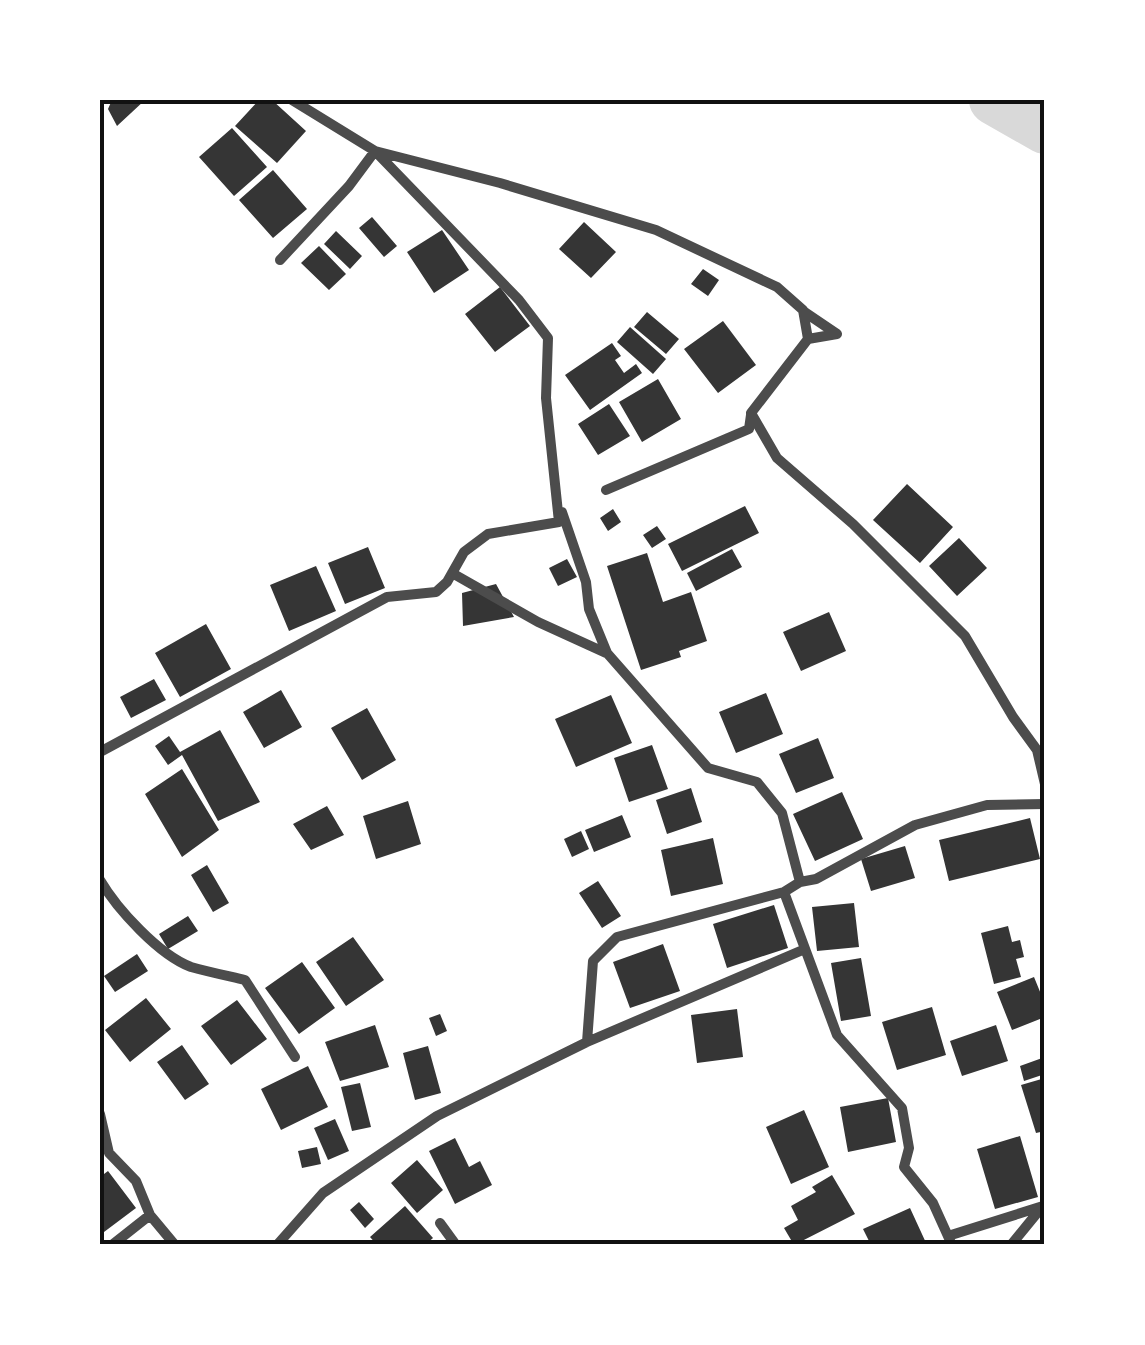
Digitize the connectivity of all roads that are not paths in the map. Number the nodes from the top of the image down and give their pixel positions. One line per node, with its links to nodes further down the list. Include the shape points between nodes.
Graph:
1 (292, 100): 2 (street)
2 (374, 150): 3 (street); 4 (street, via 656,230 777,287); 8 (street, via 548,338 546,398)
3 (280, 260)
4 (802, 310): 5 (street); 5 (street, via 837,334)
5 (808, 339): 6 (street)
6 (751, 413): 7 (street, via 749,428); 12 (street, via 777,458 854,524 965,636 1037,750)
7 (606, 490)
8 (558, 502): 9 (street, via 560,522 488,534 464,552); 10 (street)
9 (452, 574): 10 (street); 11 (street, via 436,592 387,597)
10 (607, 653): 15 (street, via 708,768 757,782 782,813)
11 (100, 752)
12 (1045, 784)
13 (1045, 804): 15 (street, via 987,805 915,825)
14 (100, 880): 19 (street, via 113,903 187,966 245,980)
15 (800, 882): 16 (street)
16 (784, 892): 17 (street); 18 (street, via 617,937 593,961)
17 (805, 949): 18 (street); 24 (street, via 838,1034 902,1108 909,1148 904,1167 933,1203)
18 (587, 1042): 27 (street, via 437,1116 323,1193)
19 (294, 1057)
20 (100, 1114): 22 (street, via 109,1153 136,1181)
21 (1044, 1205): 24 (street); 29 (street)
22 (150, 1215): 25 (street); 26 (street)
23 (440, 1224): 28 (street)
24 (950, 1241)
25 (112, 1245)
26 (175, 1245)
27 (277, 1245)
28 (456, 1245)
29 (1011, 1245)

